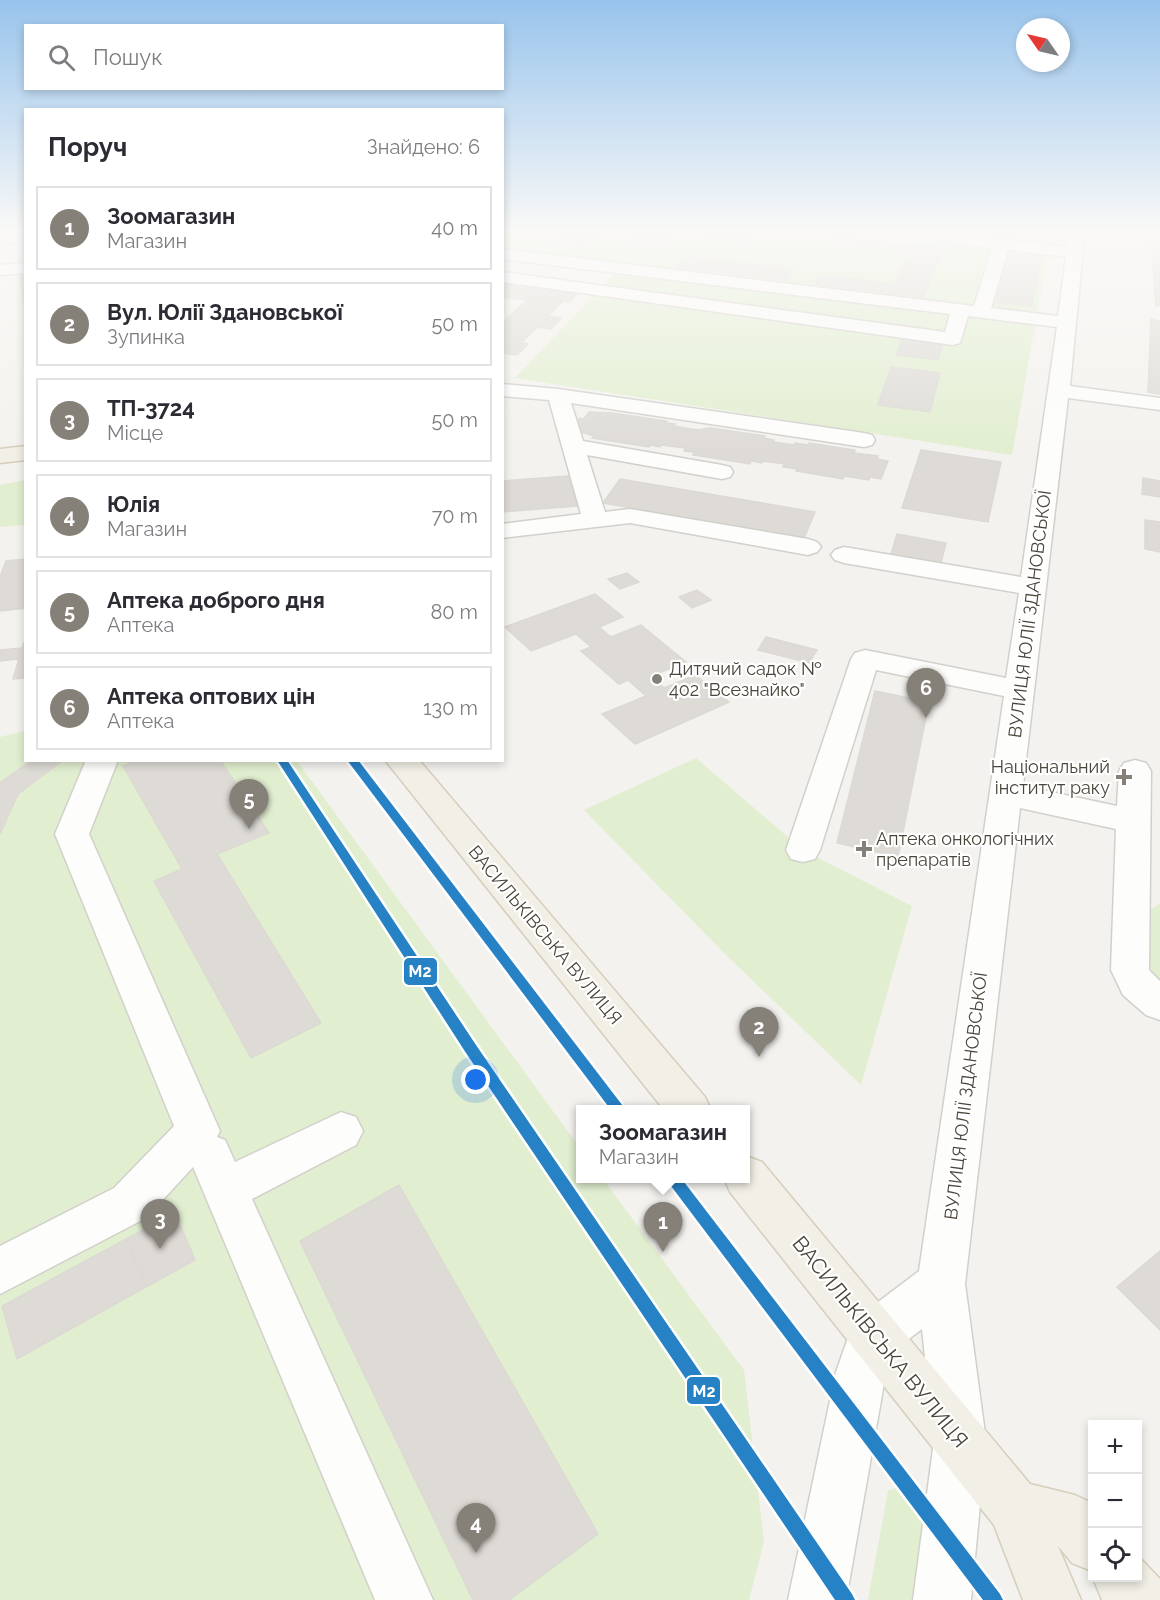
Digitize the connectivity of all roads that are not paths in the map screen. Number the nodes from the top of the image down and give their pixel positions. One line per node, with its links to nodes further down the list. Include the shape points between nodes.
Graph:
1 (696, 304): 5 (street, via 953,339)
2 (908, 304): 5 (street)
3 (984, 304): 6 (street)
4 (1069, 304): 7 (street, ВУЛИЦЯ ЮЛІЇ ЗДАНОВСЬКОЇ)
5 (960, 310): 6 (street)
6 (981, 313): 7 (street)
7 (1067, 323): 9 (street, ВУЛИЦЯ ЮЛІЇ ЗДАНОВСЬКОЇ)
8 (504, 390): 10 (street)
9 (1059, 391): 11 (street); 21 (street, ВУЛИЦЯ ЮЛІЇ ЗДАНОВСЬКОЇ)
10 (558, 395): 12 (street); 13 (street)
11 (1160, 404)
12 (864, 440)
13 (574, 446): 16 (street); 17 (street)
14 (24, 453): 15 (main road)
15 (0, 456)
16 (722, 472)
17 (595, 520): 18 (street); 19 (street, via 630,516)
18 (504, 531)
19 (808, 547)
20 (844, 555): 21 (street)
21 (1033, 588): 22 (street, ВУЛИЦЯ ЮЛІЇ ЗДАНОВСЬКОЇ)
22 (1020, 690): 26 (street, ВУЛИЦЯ ЮЛІЇ ЗДАНОВСЬКОЇ); 28 (street, via 865,659)
23 (101, 762): 34 (street, via 72,834 198,1131 130,1203)
24 (403, 762): 31 (main road, ВАСИЛЬКІВСЬКА ВУЛИЦЯ)
25 (1135, 771): 27 (street)
26 (1006, 794): 27 (street); 35 (street, ВУЛИЦЯ ЮЛІЇ ЗДАНОВСЬКОЇ)
27 (1132, 821): 29 (street)
28 (803, 850)
29 (1146, 881): 30 (street, via 1130,970 1137,984)
30 (1160, 1004)
31 (686, 1105)
32 (341, 1131): 41 (street, via 217,1172)
33 (750, 1182): 36 (main road, ВАСИЛЬКІВСЬКА ВУЛИЦЯ)
34 (0, 1271)
35 (941, 1284): 36 (street); 37 (street, ВУЛИЦЯ ЮЛІЇ ЗДАНОВСЬКОЇ)
36 (874, 1335): 37 (main road, ВАСИЛЬКІВСЬКА ВУЛИЦЯ); 42 (street, via 861,1372)
37 (960, 1441): 38 (main road, ВАСИЛЬКІВСЬКА ВУЛИЦЯ); 43 (street, ВУЛИЦЯ ЮЛІЇ ЗДАНОВСЬКОЇ)
38 (1014, 1507): 39 (main road, via 1075,1523); 44 (main road, ВАСИЛЬКІВСЬКА ВУЛИЦЯ)
39 (1088, 1538)
40 (1125, 1582): 45 (main road)
41 (404, 1600)
42 (817, 1600)
43 (942, 1600)
44 (1052, 1600)
45 (1140, 1600)

